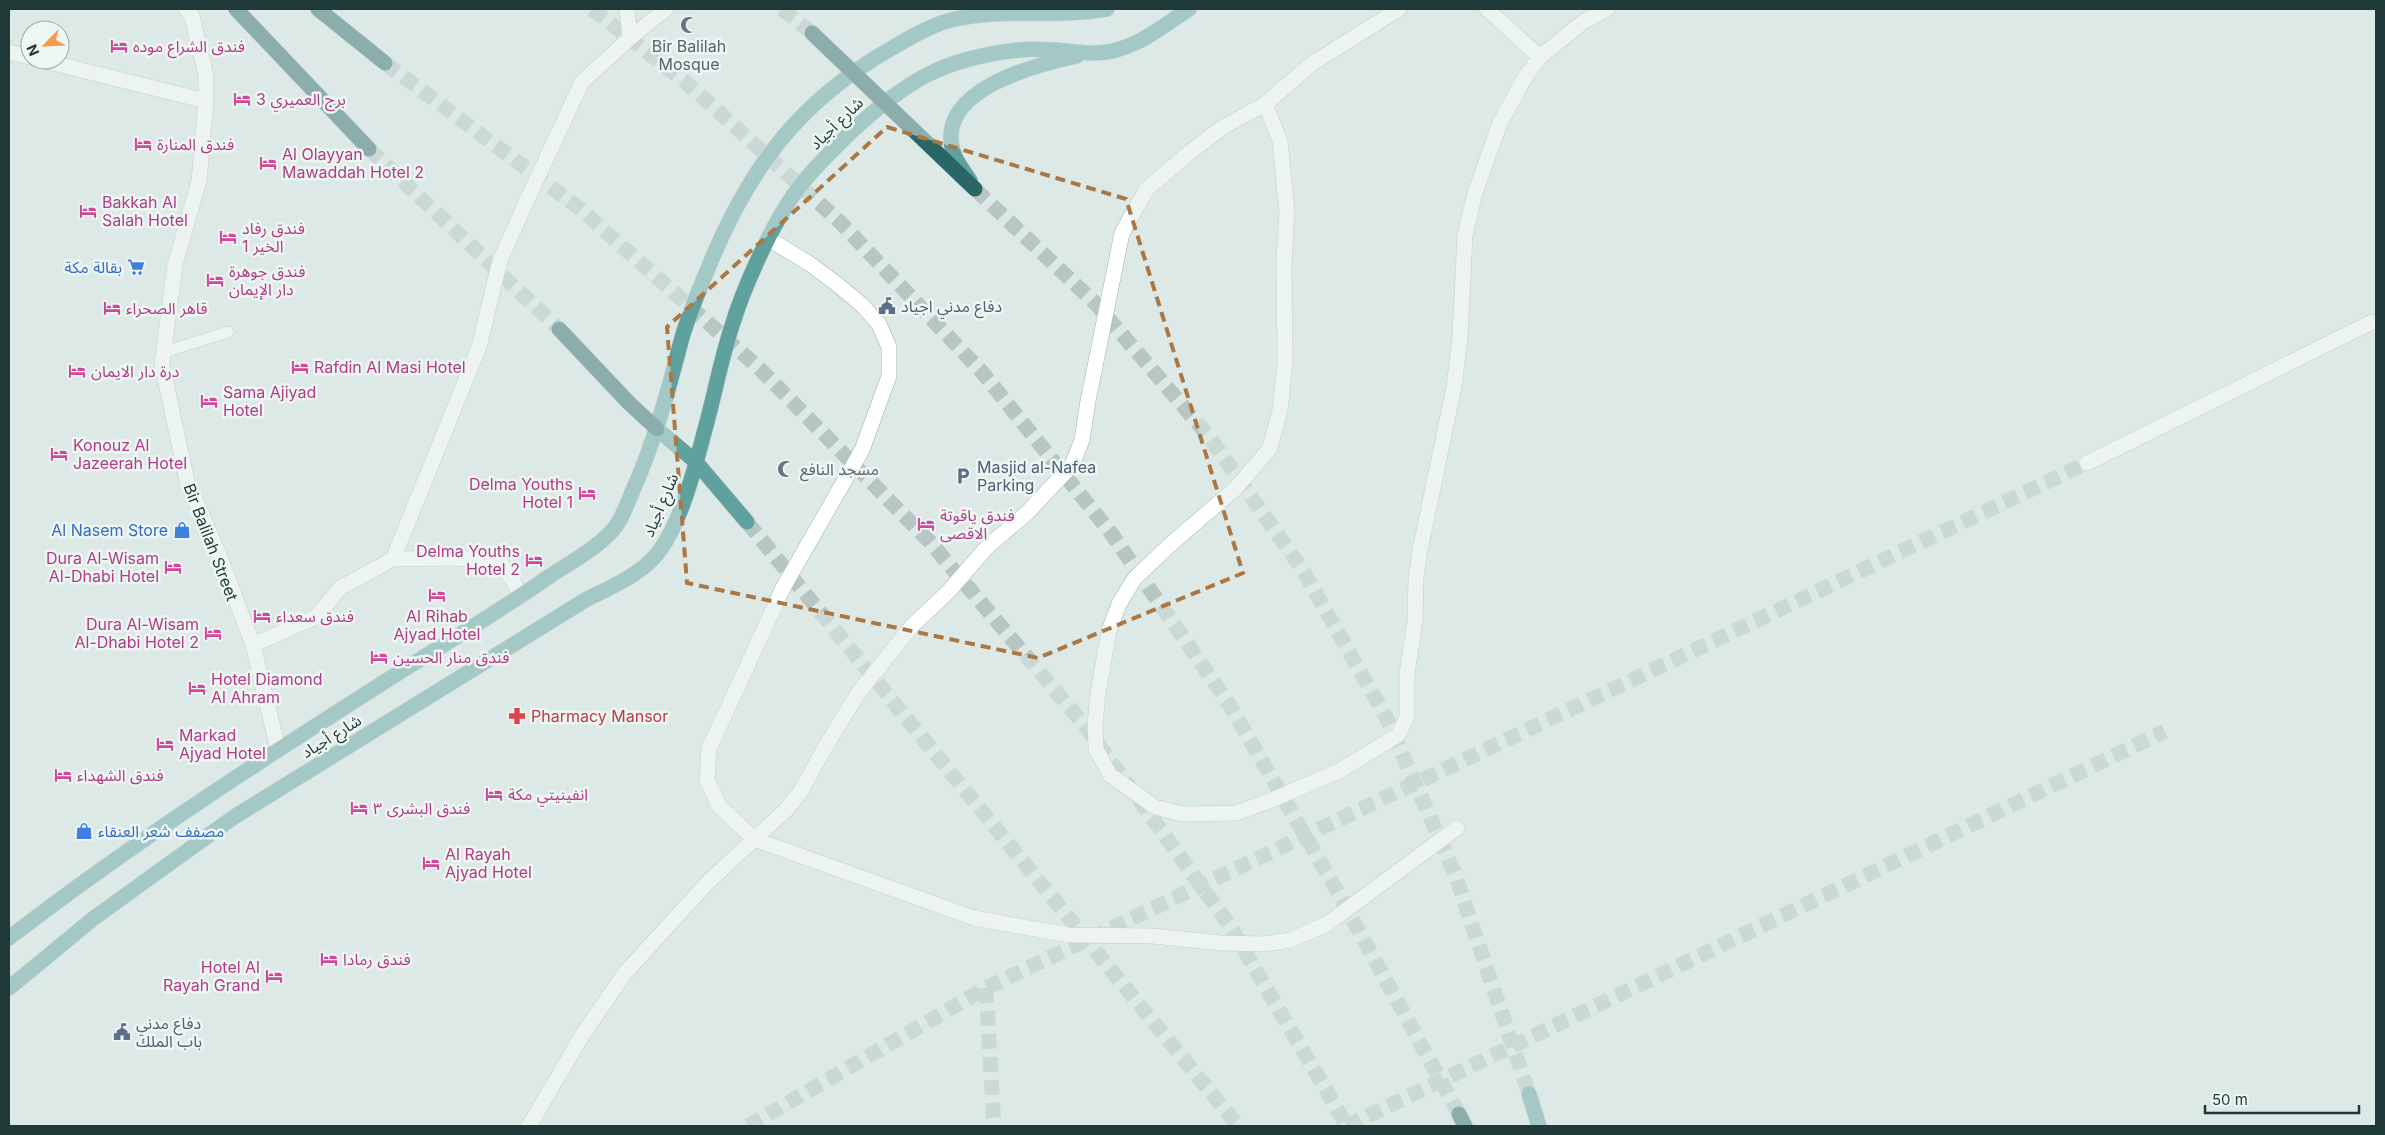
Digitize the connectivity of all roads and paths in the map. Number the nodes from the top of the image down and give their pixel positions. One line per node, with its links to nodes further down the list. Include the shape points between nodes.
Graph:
1 (186, 9): 18 (street, Bir Balilah Street, via 192,16 206,76)
2 (236, 9): 21 (highway)
3 (318, 9): 15 (highway)
4 (628, 9): 12 (street)
5 (666, 9): 12 (street)
6 (1107, 9): 17 (main road, شارع أجياد, via 952,20 905,40)
7 (1189, 9): 13 (main road, شارع أجياد, via 1136,44)
8 (1399, 9): 20 (street, via 1313,63)
9 (1487, 9): 14 (street)
10 (1607, 9): 14 (street, via 1583,22)
11 (812, 32): 17 (highway)
12 (630, 38): 32 (street, via 582,82 528,198 500,260 479,347)
13 (1096, 53): 19 (main road, شارع أجياد, via 1021,50 965,59 933,71); 22 (main road, via 1045,63 1006,78 976,92 958,112 952,129 953,151)
14 (1540, 57): 20 (street, via 1500,123 1475,193 1465,235 1454,387 1420,550 1407,673 1406,717 1398,734 1339,771 1269,802 1236,813 1182,814 1155,808 1110,775 1096,749 1098,692 1109,631 1119,604 1136,578 1236,488 1270,448 1280,410 1285,364 1287,212 1280,141)
15 (385, 63)
16 (70, 67): 18 (street)
17 (852, 74): 19 (highway); 28 (main road, شارع أجياد, via 820,98 788,129 766,156 741,196 724,229 683,335)
18 (206, 102): 27 (street, Bir Balilah Street, via 199,181 175,265)
19 (884, 102): 22 (highway); 23 (main road, شارع أجياد, via 821,161 797,190)
20 (1265, 104): 37 (street, via 1222,127 1146,190 1122,233 1082,440 1072,466 1028,514 986,548 948,592 912,626 859,692 802,791)
21 (369, 149)
22 (975, 189)
23 (769, 239): 29 (main road, شارع أجياد, via 731,328); 37 (street, via 838,285 879,324 889,348 889,376 862,450 783,588 709,749 707,780 719,806)
24 (2372, 322): 30 (street)
25 (559, 329): 28 (highway)
26 (228, 332): 27 (lane)
27 (164, 352): 34 (street, Bir Balilah Street, via 162,364 187,481)
28 (658, 429): 29 (main road); 33 (main road, شارع أجياد, via 614,528 594,548)
29 (696, 462): 31 (main road); 39 (main road, شارع أجياد, via 675,523 657,554 626,580 587,599 234,817 94,918)
30 (2087, 463)
31 (747, 522)
32 (392, 559): 33 (street, via 499,560); 34 (street, via 340,588 316,617)
33 (522, 596): 35 (main road, شارع أجياد)
34 (253, 646): 35 (street, Bir Balilah Street)
35 (278, 749): 38 (main road, شارع أجياد, via 65,894)
36 (1457, 828): 37 (street, via 1327,924 1290,940 1264,944 1153,936 1069,935 974,918)
37 (754, 839): 41 (street, via 702,888 625,973 583,1034)
38 (9, 938)
39 (9, 988)
40 (1529, 1094): 42 (main road)
41 (529, 1126)
42 (1539, 1126)

